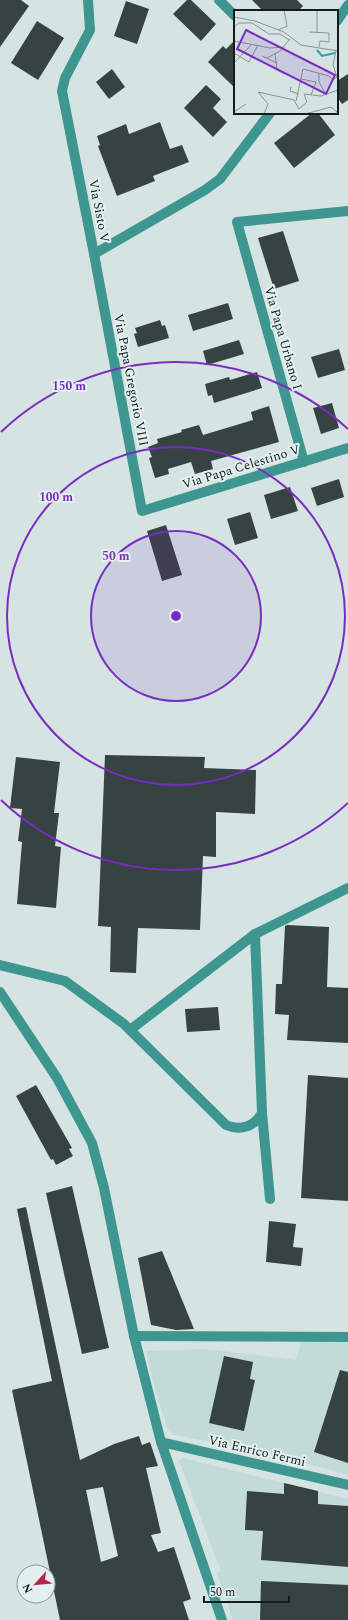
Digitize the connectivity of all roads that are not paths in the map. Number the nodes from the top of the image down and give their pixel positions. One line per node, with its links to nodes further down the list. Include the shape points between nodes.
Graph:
1 (88, 0): 8 (street, Via Sisto V, via 90,30 65,78 62,91)
2 (219, 0): 4 (street)
3 (348, 5): 5 (street)
4 (234, 15)
5 (338, 20)
6 (269, 114): 8 (street, Via Sisto V, via 220,179)
7 (348, 212): 10 (street, Via Papa Urbano I, via 237,222)
8 (94, 254): 11 (street, Via Papa Gregorio VIII)
9 (348, 448): 10 (street, Via Papa Celestino V)
10 (304, 462): 11 (street, Via Papa Celestino V)
11 (142, 511)
12 (348, 888): 13 (street)
13 (255, 934): 16 (street); 17 (street)
14 (0, 965): 16 (street, via 65,981)
15 (0, 992): 19 (street, via 57,1078 92,1143 104,1188)
16 (130, 1030): 17 (street, via 226,1125 244,1128 255,1122)
17 (262, 1113): 18 (street)
18 (270, 1199)
19 (134, 1336): 20 (street); 21 (street)
20 (348, 1337)
21 (161, 1442): 22 (street, Via Enrico Fermi); 23 (street)
22 (348, 1485)
23 (222, 1620)

